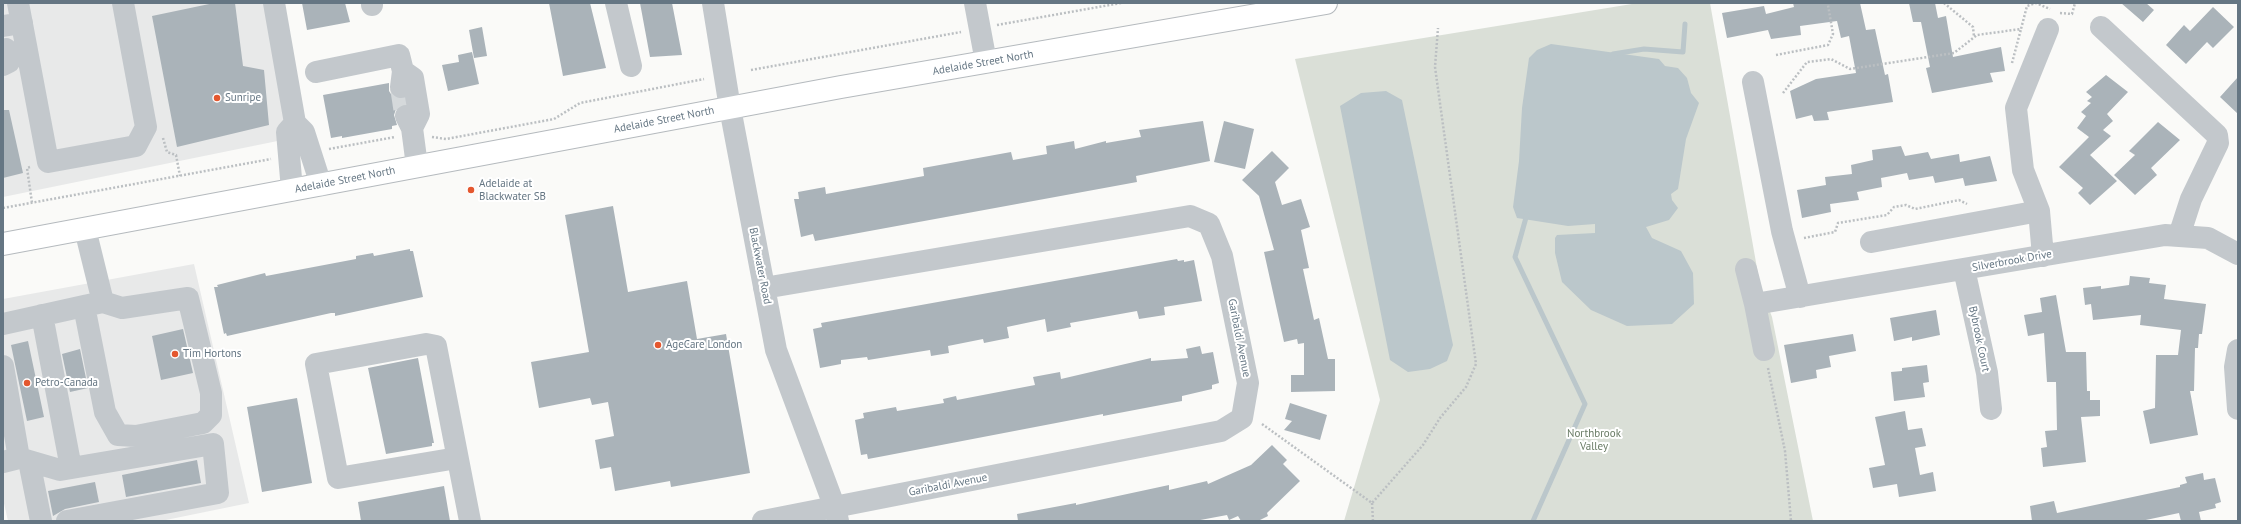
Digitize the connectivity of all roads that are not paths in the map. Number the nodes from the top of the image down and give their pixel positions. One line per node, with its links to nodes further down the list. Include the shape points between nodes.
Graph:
1 (124, 3): 7 (street, via 146,127 136,146 48,162)
2 (274, 3): 17 (street, via 287,67 294,123 287,132)
3 (616, 3): 13 (street)
4 (713, 3): 16 (street, Blackwater Road)
5 (975, 3): 11 (street)
6 (1326, 3): 11 (main road, Adelaide Street North)
7 (14, 17)
8 (2101, 27): 23 (street, via 2217,134 2218,143 2191,199)
9 (2048, 30): 21 (street, via 2016,108 2023,170)
10 (3, 50): 12 (street, via 6,49 9,62)
11 (986, 62): 16 (main road, Adelaide Street North)
12 (3, 65)
13 (631, 66)
14 (316, 72): 18 (street, via 399,54 402,79 413,78 420,114 410,125)
15 (1753, 82): 31 (street, via 1782,231)
16 (730, 108): 18 (main road, Adelaide Street North); 30 (street, Blackwater Road)
17 (300, 154): 19 (street); 20 (street)
18 (417, 166): 19 (main road, Adelaide Street North)
19 (321, 184): 20 (main road, Adelaide Street North)
20 (292, 190): 22 (main road, Adelaide Street North)
21 (2038, 211): 24 (street); 27 (street)
22 (85, 229): 25 (main road, Adelaide Street North); 32 (street)
23 (2179, 236): 26 (street, Silverbrook Drive, via 2208,238); 27 (street, Silverbrook Drive, via 2165,235)
24 (1870, 242)
25 (3, 244)
26 (2238, 254)
27 (2043, 256): 29 (street, Silverbrook Drive)
28 (1746, 268): 33 (street)
29 (1964, 269): 31 (street, Silverbrook Drive); 39 (street, Bybrook Court, via 1987,373)
30 (764, 288): 44 (street, Blackwater Road, via 776,350); 44 (street, Garibaldi Avenue, via 1190,216 1209,224 1222,256 1248,382 1242,418 1221,431)
31 (1792, 298): 33 (street, Silverbrook Drive)
32 (93, 304): 32 (street, via 122,308 188,298 211,393 211,415 203,423 136,436 118,435 105,412); 34 (street)
33 (1755, 304): 36 (street)
34 (42, 316): 35 (street); 43 (street)
35 (3, 324)
36 (1764, 350)
37 (2238, 350): 40 (street, via 2235,367)
38 (3, 366): 42 (street)
39 (1991, 409)
40 (2238, 409)
41 (458, 458): 41 (street, via 436,346 426,344 316,364 338,478); 47 (street)
42 (17, 460): 43 (street, via 60,470); 45 (street)
43 (71, 468): 46 (street, via 213,444 218,494)
44 (836, 514): 48 (street, Garibaldi Avenue)
45 (41, 521)
46 (67, 521)
47 (470, 521)
48 (763, 521)

